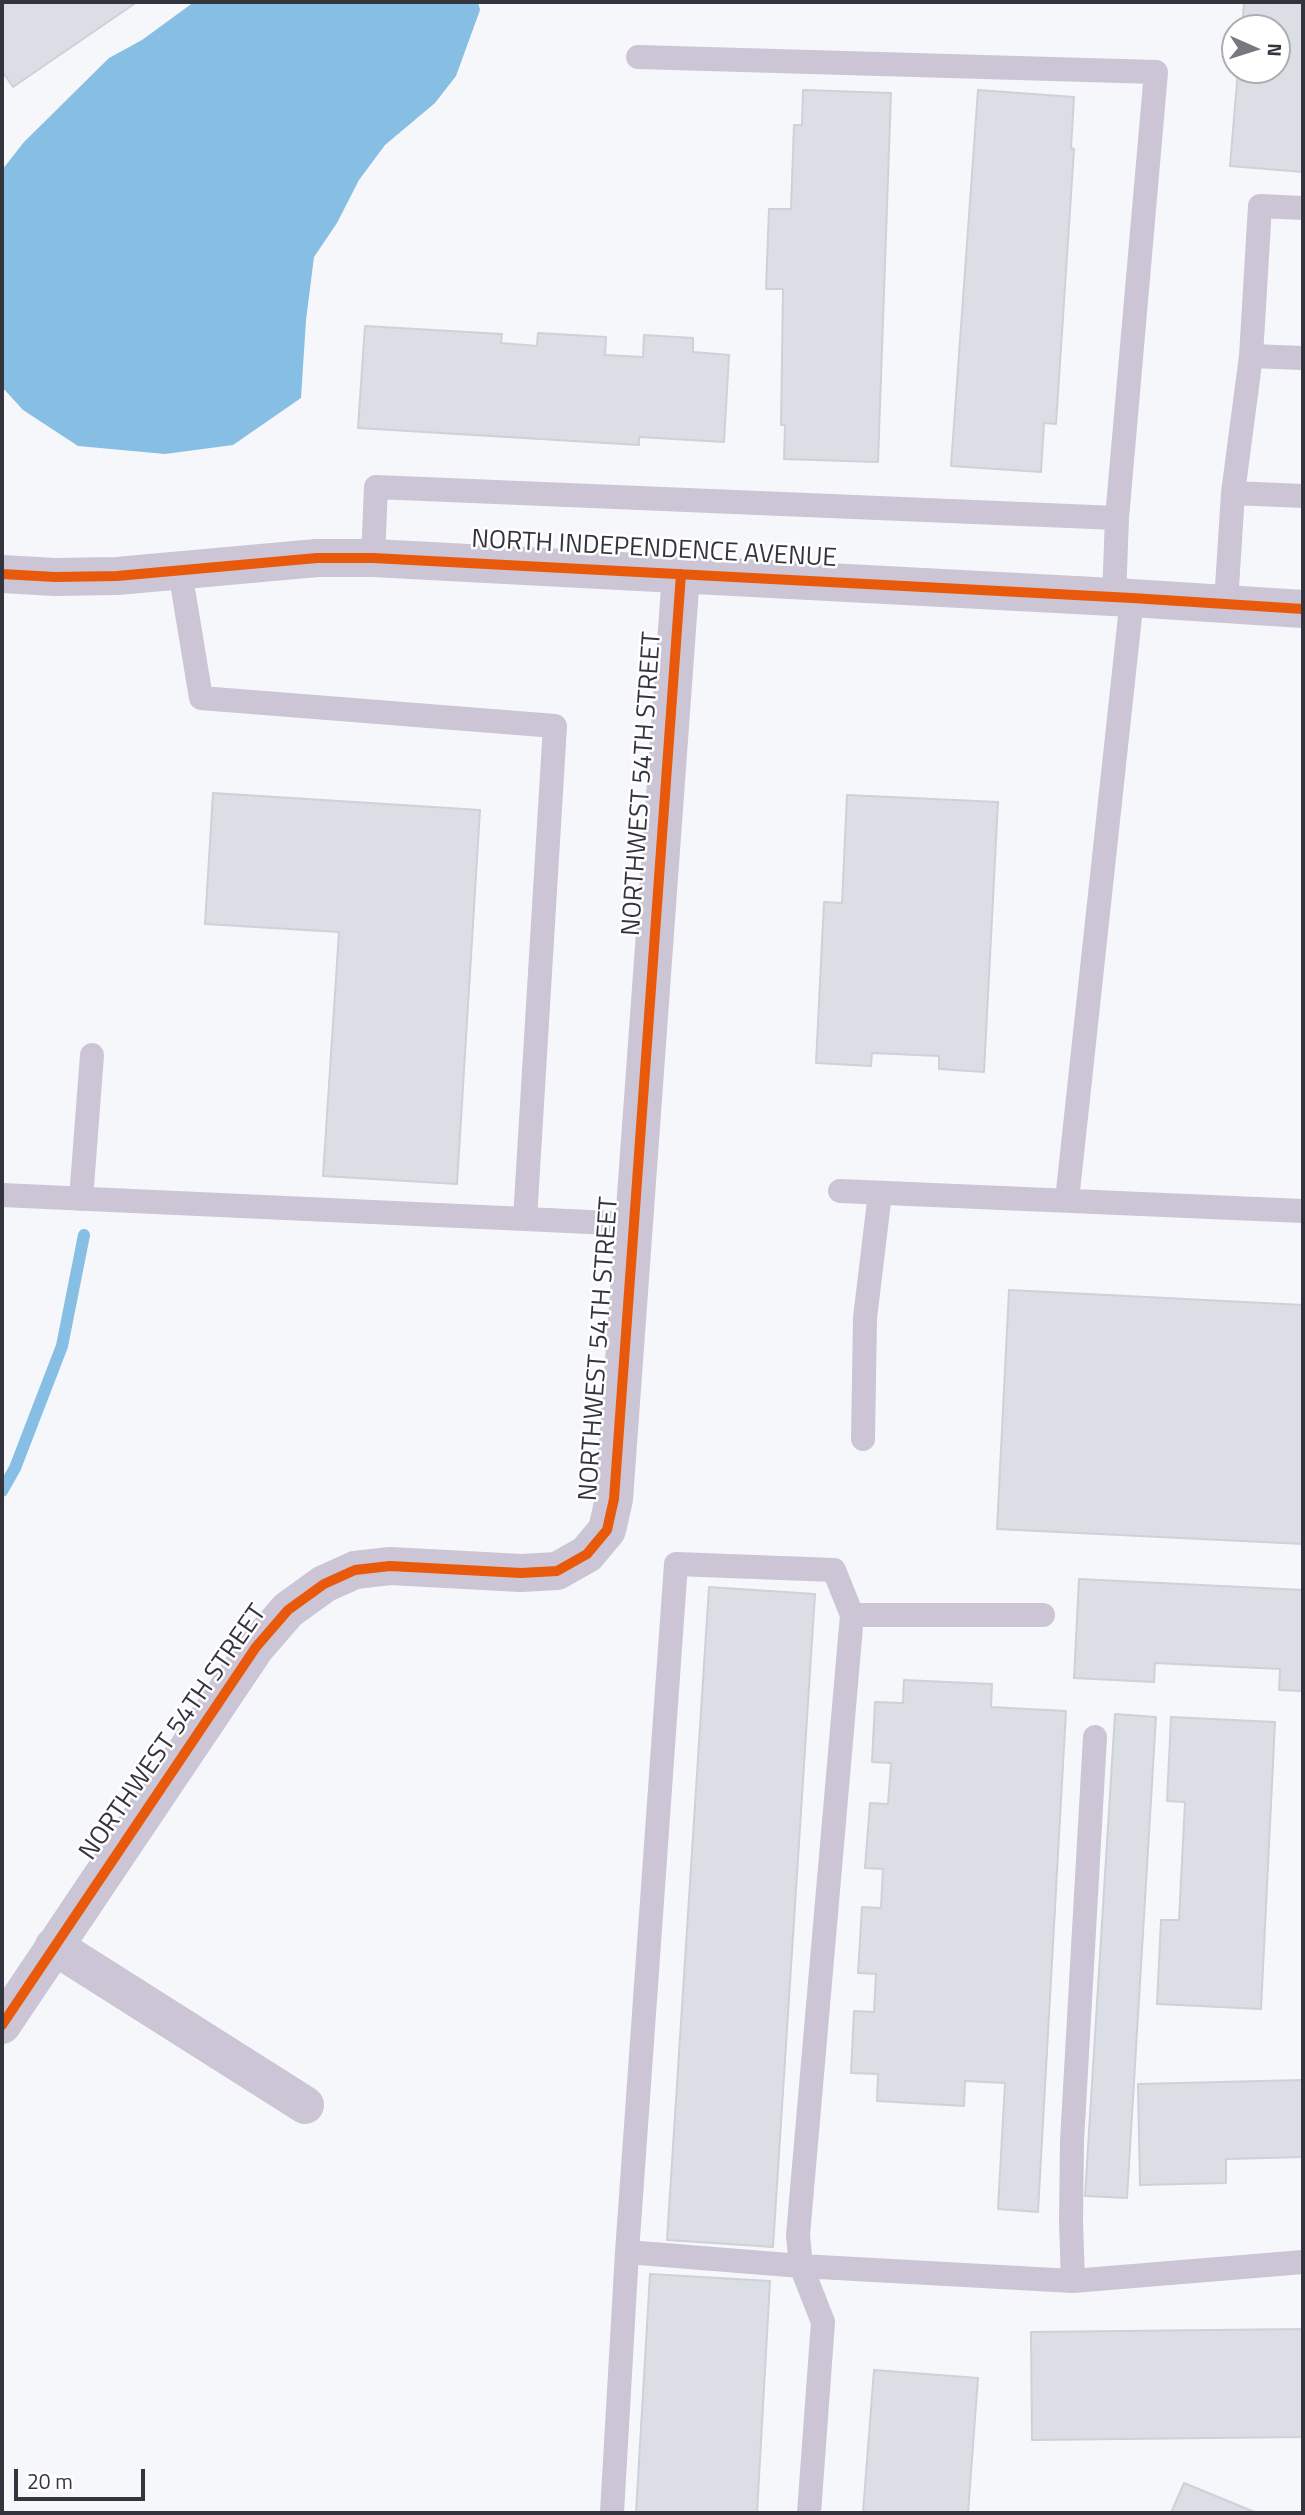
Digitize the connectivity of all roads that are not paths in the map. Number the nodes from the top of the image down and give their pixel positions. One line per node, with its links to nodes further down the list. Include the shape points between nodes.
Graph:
1 (638, 57): 7 (lane, via 1156,72)
2 (1303, 208): 3 (lane, via 1260,206)
3 (1251, 356): 4 (lane); 5 (lane)
4 (1303, 358)
5 (1233, 493): 6 (lane); 13 (lane)
6 (1303, 496)
7 (1117, 519): 8 (lane, via 376,487); 12 (lane)
8 (373, 558): 9 (street, NORTH INDEPENDENCE AVENUE, via 317,558); 11 (street, NORTH INDEPENDENCE AVENUE)
9 (180, 571): 10 (street, NORTH INDEPENDENCE AVENUE, via 117,576); 22 (lane, via 201,698 555,726)
10 (2, 574)
11 (681, 574): 12 (street, NORTH INDEPENDENCE AVENUE); 23 (street, NORTHWEST 54TH STREET)
12 (1123, 597): 13 (street, NORTH INDEPENDENCE AVENUE); 20 (lane)
13 (1226, 603): 14 (street, NORTH INDEPENDENCE AVENUE)
14 (1303, 609)
15 (92, 1055): 19 (lane)
16 (840, 1191): 17 (lane)
17 (880, 1193): 20 (lane); 24 (lane, via 865,1318)
18 (2, 1195): 19 (lane)
19 (81, 1199): 22 (lane)
20 (1067, 1200): 21 (lane)
21 (1303, 1211)
22 (525, 1219): 23 (lane)
23 (632, 1224): 28 (street, NORTHWEST 54TH STREET, via 614,1499 607,1530 587,1554 557,1571 390,1566 355,1570 324,1584 288,1610 256,1647)
24 (863, 1439)
25 (852, 1615): 26 (lane); 31 (lane, via 834,1570 676,1564); 33 (lane, via 798,2235)
26 (1044, 1615)
27 (1095, 1737): 34 (lane, via 1072,2141)
28 (54, 1946): 29 (street, NORTHWEST 54TH STREET); 30 (street)
29 (2, 2025)
30 (305, 2105)
31 (627, 2252): 33 (lane); 35 (lane)
32 (1303, 2262): 34 (lane)
33 (801, 2266): 34 (lane); 36 (lane, via 823,2322)
34 (1073, 2281)
35 (612, 2513)
36 (809, 2513)

